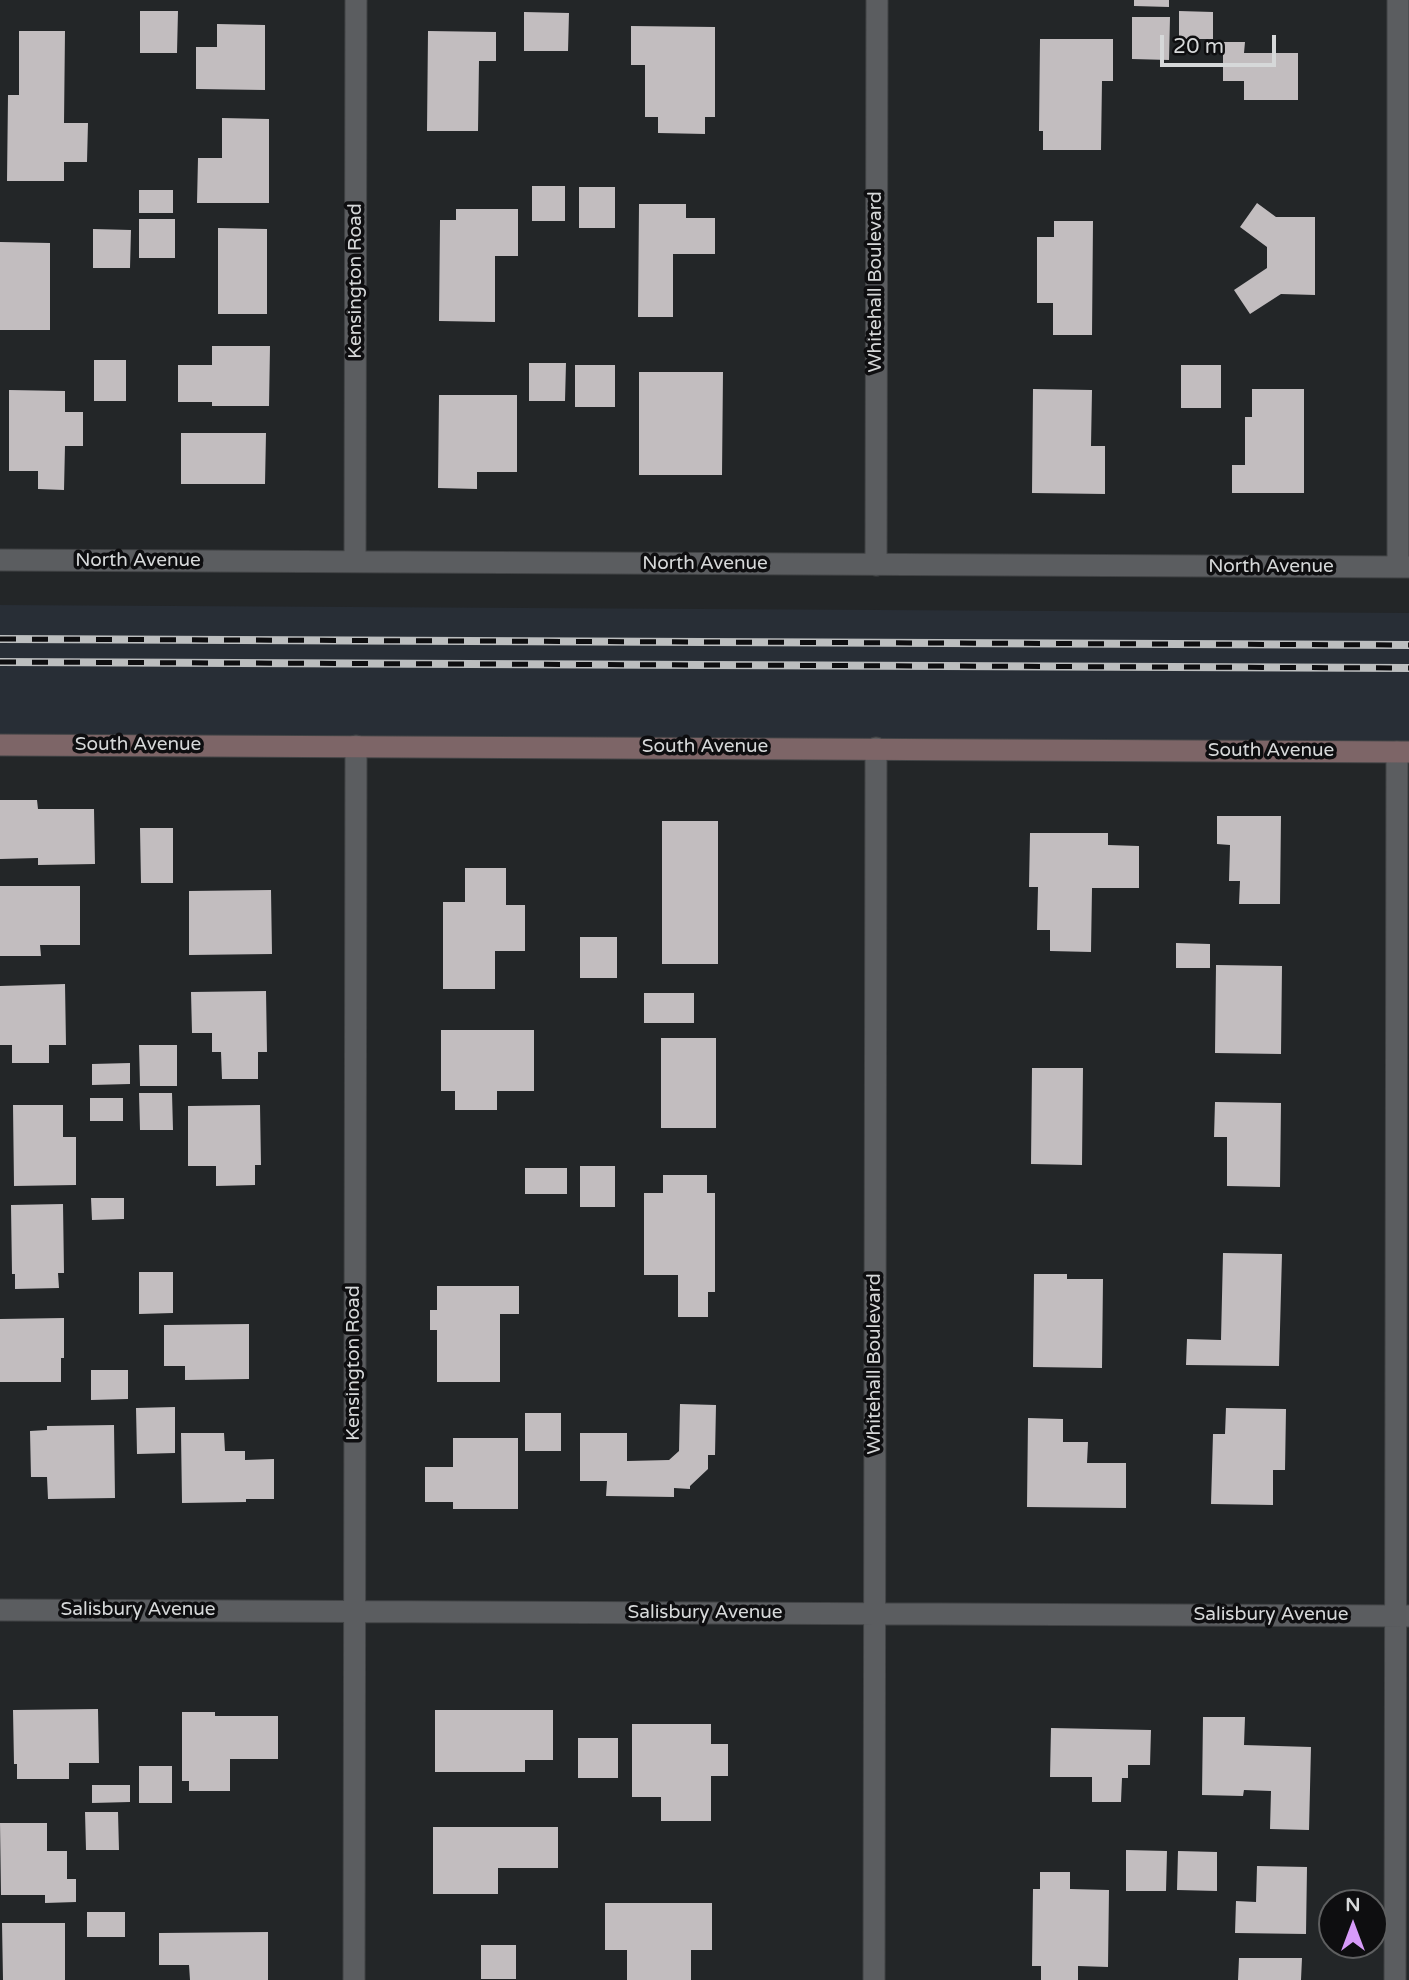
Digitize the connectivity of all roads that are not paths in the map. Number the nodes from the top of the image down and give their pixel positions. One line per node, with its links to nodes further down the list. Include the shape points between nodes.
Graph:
1 (356, 0): 5 (street, Kensington Road)
2 (877, 0): 6 (street, Whitehall Boulevard)
3 (1398, 0): 7 (street)
4 (0, 561): 5 (street, North Avenue)
5 (355, 562): 6 (street, North Avenue)
6 (876, 565): 7 (street, North Avenue)
7 (1403, 567)
8 (0, 745): 9 (street, South Avenue)
9 (356, 746): 10 (street, South Avenue); 13 (street, Kensington Road)
10 (876, 748): 11 (street, South Avenue); 14 (street, Whitehall Boulevard)
11 (1403, 752): 15 (street)
12 (0, 1609): 13 (street, Salisbury Avenue)
13 (354, 1611): 14 (street, Salisbury Avenue); 16 (street, Kensington Road)
14 (875, 1614): 15 (street, Salisbury Avenue); 17 (street, Whitehall Boulevard)
15 (1402, 1616): 18 (street)
16 (354, 1980)
17 (874, 1980)
18 (1395, 1980)

